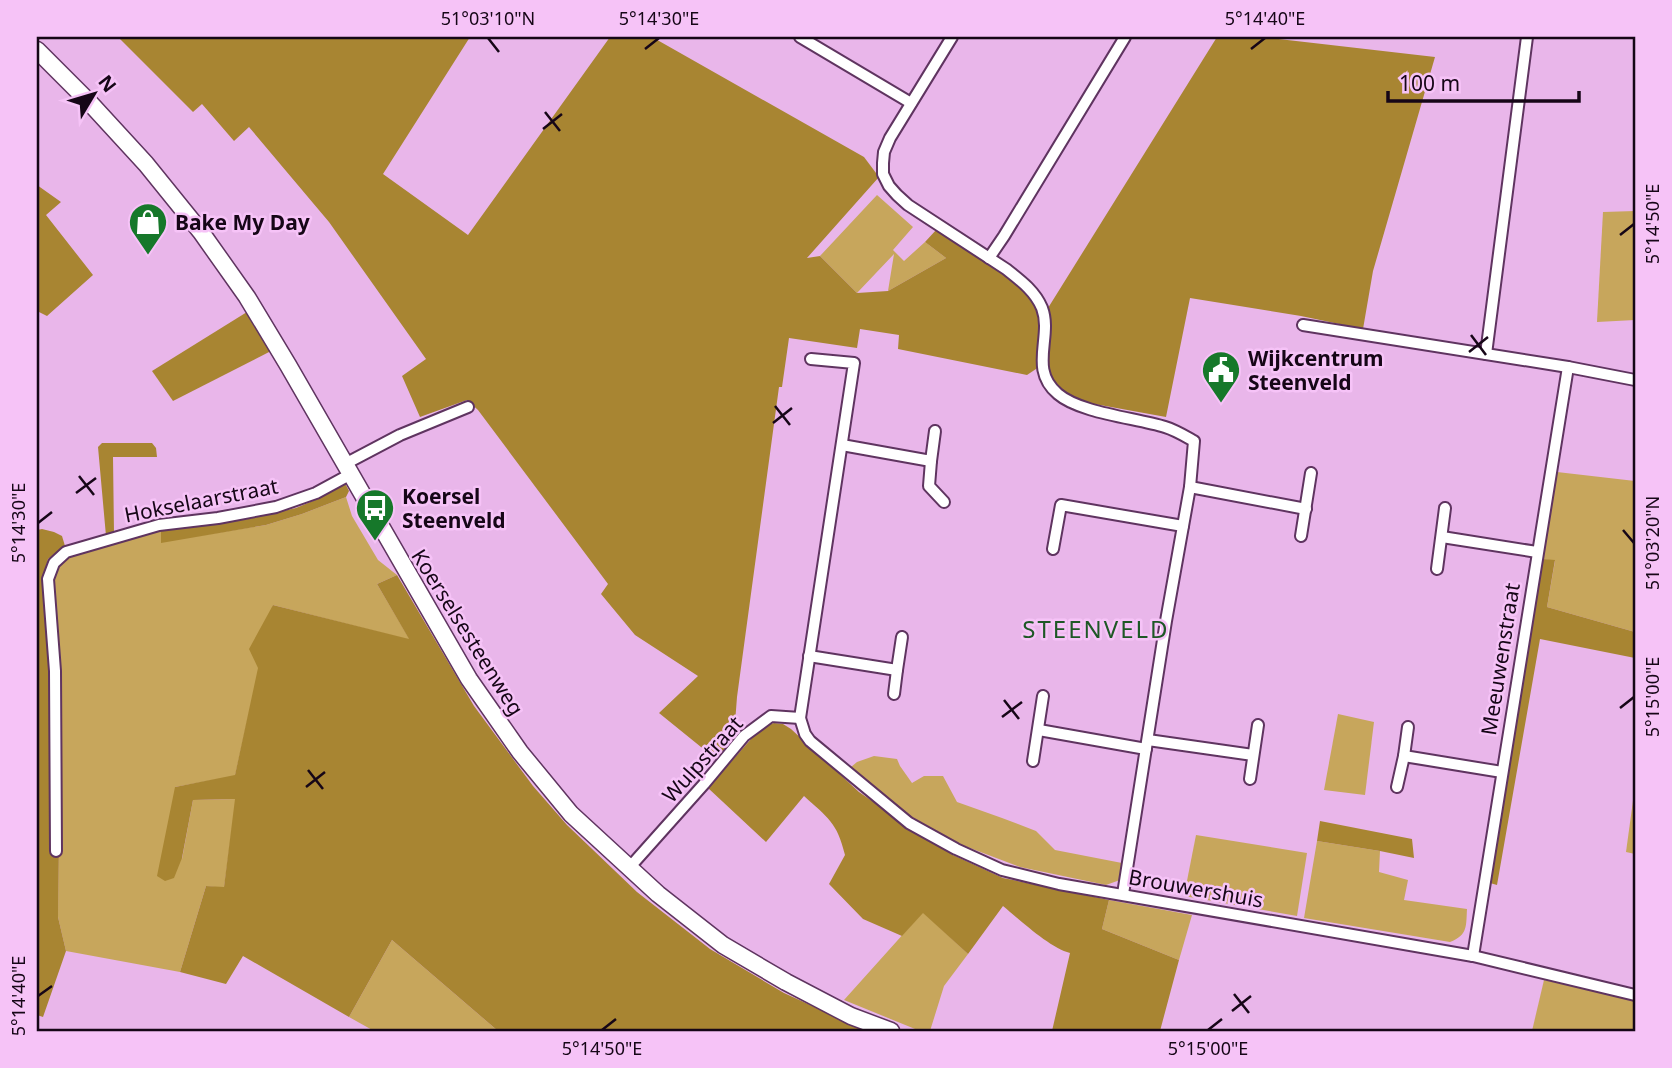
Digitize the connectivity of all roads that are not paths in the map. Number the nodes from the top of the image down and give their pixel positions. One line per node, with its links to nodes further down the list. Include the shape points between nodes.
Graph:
1 (800, 37): 6 (street)
2 (952, 37): 6 (street)
3 (1125, 37): 7 (street)
4 (1527, 37): 9 (street)
5 (37, 50): 17 (street, Koerselsesteenweg, via 146,164 201,232 247,297)
6 (911, 103): 7 (street, via 884,152 883,174 888,186 908,205)
7 (989, 258): 19 (street, via 1034,293 1041,307 1042,368 1052,388 1070,402 1167,428 1194,441)
8 (1303, 325): 9 (street)
9 (1486, 354): 11 (street)
10 (811, 359): 15 (street, via 854,363)
11 (1568, 367): 12 (street); 27 (street, Meeuwenstraat)
12 (1635, 380)
13 (468, 407): 17 (street, Hokselaarstraat, via 400,435)
14 (935, 431): 16 (street)
15 (842, 445): 16 (street); 30 (street)
16 (931, 461): 20 (street, via 929,486)
17 (348, 469): 45 (street, Hokselaarstraat, via 316,493 275,507 159,525 66,552 54,563 48,579 55,671); 46 (street, Koerselsesteenweg, via 496,720 571,814)
18 (1311, 472): 22 (street)
19 (1190, 487): 22 (street); 23 (street)
20 (944, 502)
21 (1445, 508): 25 (street)
22 (1306, 509): 24 (street)
23 (1183, 526): 26 (street, via 1061,505); 38 (street)
24 (1301, 536)
25 (1442, 537): 27 (street); 28 (street)
26 (1053, 549)
27 (1537, 552): 42 (street, Meeuwenstraat)
28 (1437, 569)
29 (902, 637): 31 (street)
30 (809, 656): 31 (street); 34 (street)
31 (897, 670): 32 (street)
32 (894, 694)
33 (1043, 696): 37 (street)
34 (800, 719): 46 (street, Wulpstraat, via 771,716 744,736); 47 (street, Brouwershuis, via 810,741 909,823 944,843 1002,870)
35 (1258, 725): 39 (street)
36 (1408, 727): 40 (street)
37 (1039, 730): 38 (street); 41 (street)
38 (1147, 745): 39 (street); 47 (street)
39 (1253, 755): 43 (street)
40 (1404, 756): 42 (street); 44 (street)
41 (1033, 761)
42 (1502, 772): 48 (street, Meeuwenstraat)
43 (1250, 779)
44 (1397, 787)
45 (56, 851)
46 (629, 868): 50 (street, Koerselsesteenweg, via 723,945 851,1016)
47 (1123, 894): 48 (street, Brouwershuis)
48 (1473, 956): 49 (street, Brouwershuis)
49 (1635, 995)
50 (891, 1031)

